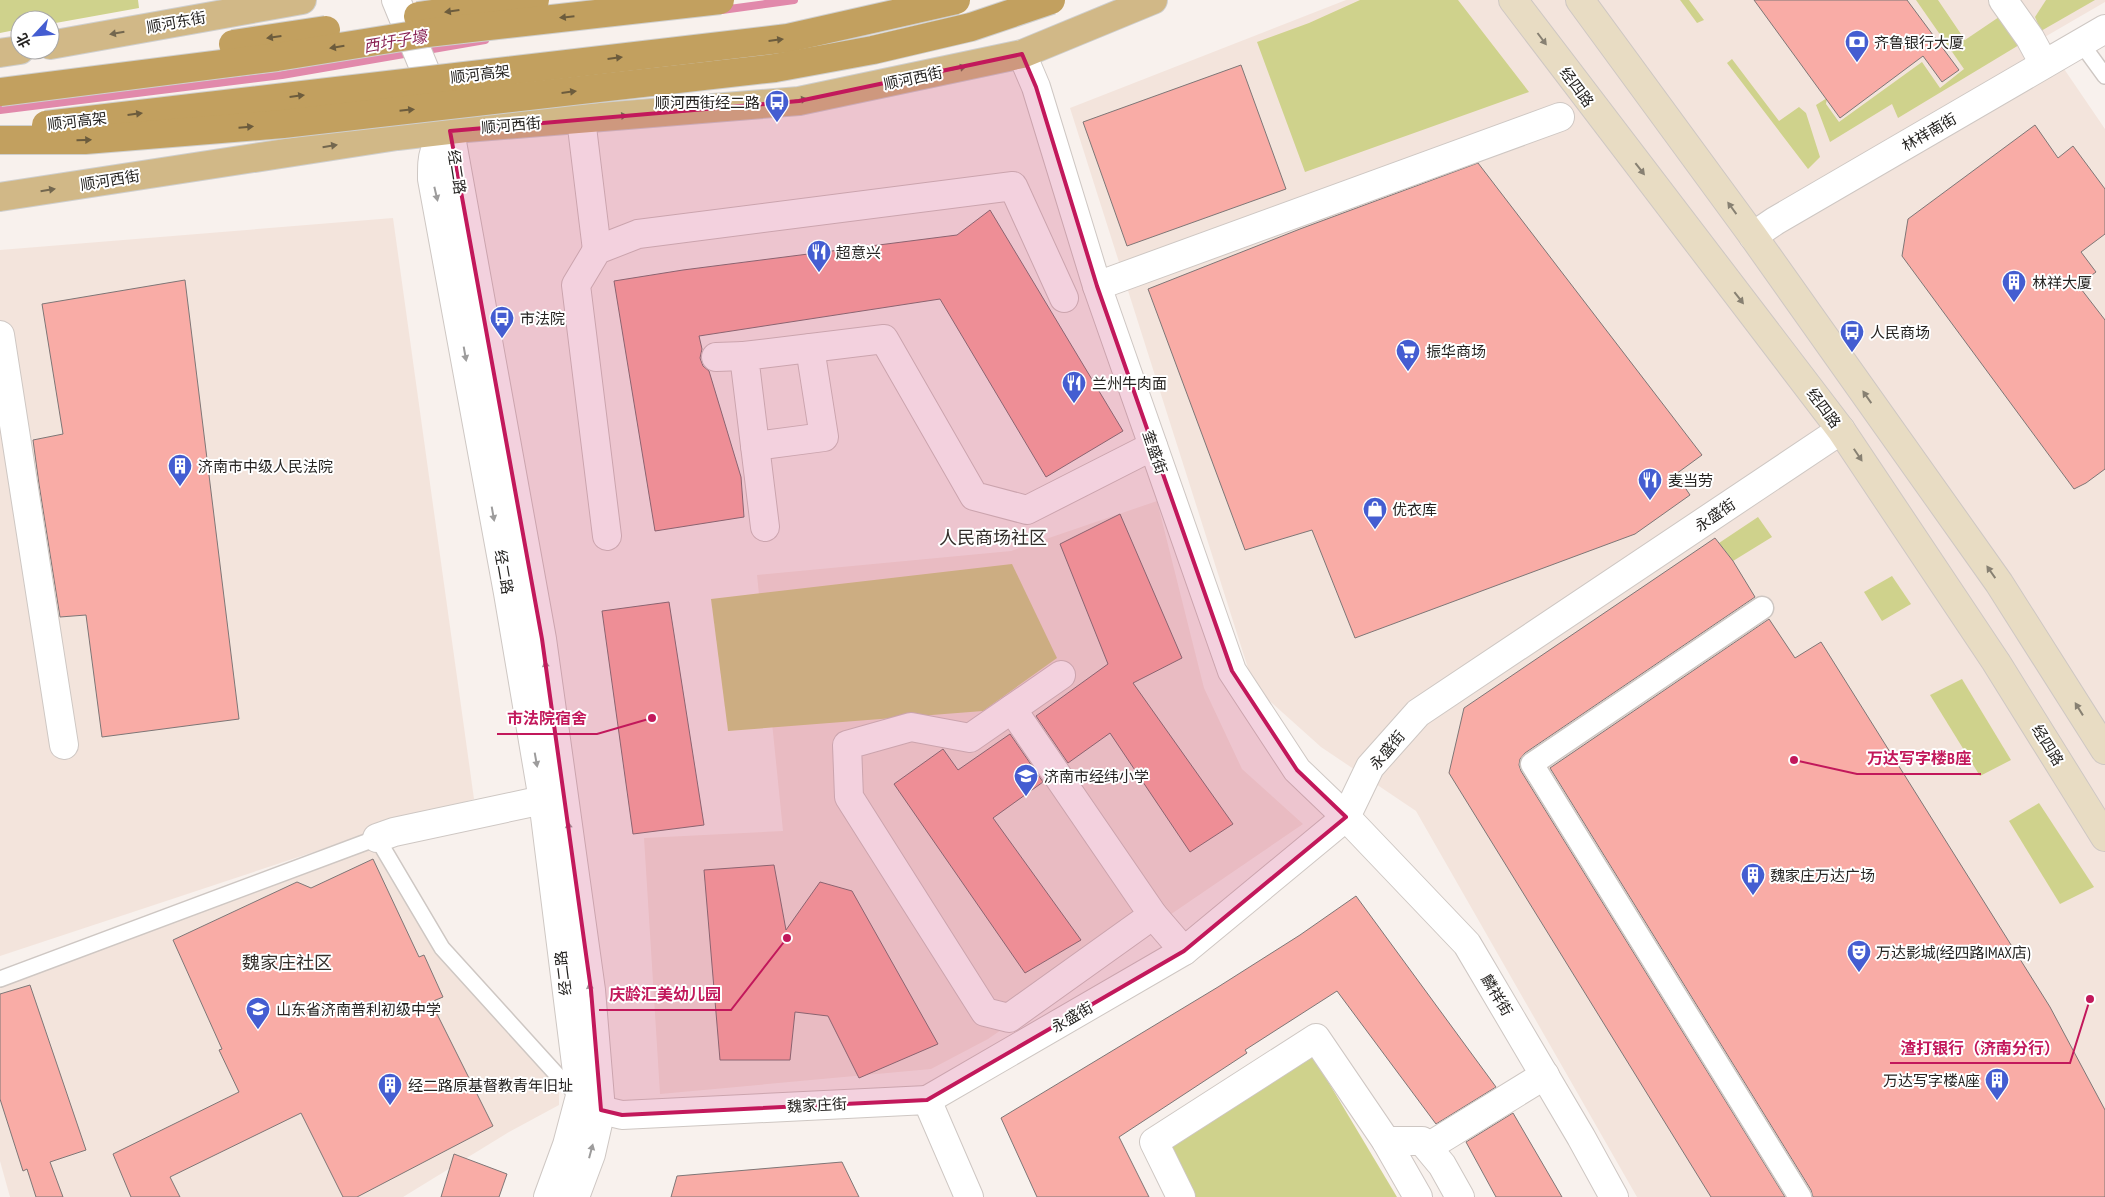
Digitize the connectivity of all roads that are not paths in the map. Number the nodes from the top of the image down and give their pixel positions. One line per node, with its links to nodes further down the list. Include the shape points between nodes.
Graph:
1 (302, 0): 13 (main road, 顺河东街, one-way to 13)
2 (396, 0): 22 (street)
3 (536, 0): 18 (highway, one-way to 18, bridge, via 204,48)
4 (720, 0): 18 (highway, one-way to 18, bridge, via 427,33 277,57)
5 (956, 0): 21 (highway, 顺河高架, one-way to 5, bridge, via 788,38)
6 (1052, 0): 23 (highway, one-way to 6, bridge, via 85,140 283,124 775,68 971,27)
7 (1115, 0): 15 (main road, 顺河西街)
8 (1153, 0): 15 (main road, 顺河西街)
9 (1513, 0): 33 (main road, 经四路, one-way to 33)
10 (1580, 0): 25 (main road, one-way to 10)
11 (2003, 0): 16 (street)
12 (2105, 29): 14 (street, 林祥南街)
13 (60, 43)
14 (2081, 43): 16 (street, 林祥南街); 17 (lane)
15 (1022, 54): 20 (main road, 顺河西街, one-way to 15, via 799,101); 27 (street, 奎盛街, via 1036,87)
16 (2044, 64): 25 (street, 林祥南街)
17 (2105, 76)
18 (0, 90)
19 (1560, 117): 27 (street)
20 (581, 119): 22 (main road, 顺河西街); 26 (street)
21 (0, 130)
22 (450, 131): 24 (main road, 顺河西街, one-way to 22, via 397,136); 43 (street, 经二路, one-way to 43, via 436,146 432,158 432,179); 52 (street, 经二路, one-way to 22, via 591,990 542,639)
23 (0, 140)
24 (0, 197)
25 (1753, 236): 42 (main road, one-way to 25, via 1999,583)
26 (597, 250): 28 (street, via 638,234 1013,186); 37 (street, via 576,285)
27 (1097, 286): 35 (street, 奎盛街)
28 (1064, 298)
29 (0, 335): 41 (street)
30 (810, 348): 31 (street); 34 (street, via 824,437); 35 (street, via 884,339 974,496 1027,510)
31 (744, 356): 32 (street); 34 (street)
32 (716, 357)
33 (1841, 430): 44 (street, 永盛街, via 1418,714 1370,767); 45 (main road, 经四路, one-way to 45, via 1996,662)
34 (755, 446): 36 (street)
35 (1152, 446): 44 (street, 奎盛街, via 1232,671 1297,770)
36 (766, 527)
37 (607, 536)
38 (1762, 608): 62 (street, via 1532,764)
39 (1062, 675): 40 (street)
40 (1012, 709): 47 (street); 47 (street, via 970,738 911,727 847,745 849,797 985,1012 1009,1018)
41 (64, 745)
42 (2105, 750)
43 (543, 800): 46 (street); 52 (street, 经二路, via 574,1066)
44 (1346, 817): 48 (street, 永盛街); 50 (street, 麟祥街, via 1467,944)
45 (2105, 837)
46 (378, 838): 49 (lane); 52 (lane, via 442,948 559,1077)
47 (1153, 915): 48 (street)
48 (1184, 951): 51 (street, 永盛街)
49 (0, 979)
50 (1545, 1075): 54 (street); 61 (street, 麟祥街)
51 (927, 1100): 52 (street, 魏家庄街, via 622,1115); 57 (street)
52 (590, 1103): 55 (street, 经二路, via 567,1146); 56 (street, 经二路, one-way to 52, via 591,1154)
53 (1386, 1141): 54 (street, via 1422,1141); 58 (street, via 1316,1038 1154,1142); 59 (street)
54 (1428, 1148): 60 (street)
55 (548, 1197)
56 (575, 1197)
57 (969, 1197)
58 (1181, 1197)
59 (1418, 1197)
60 (1460, 1197)
61 (1614, 1197)
62 (1800, 1197)

